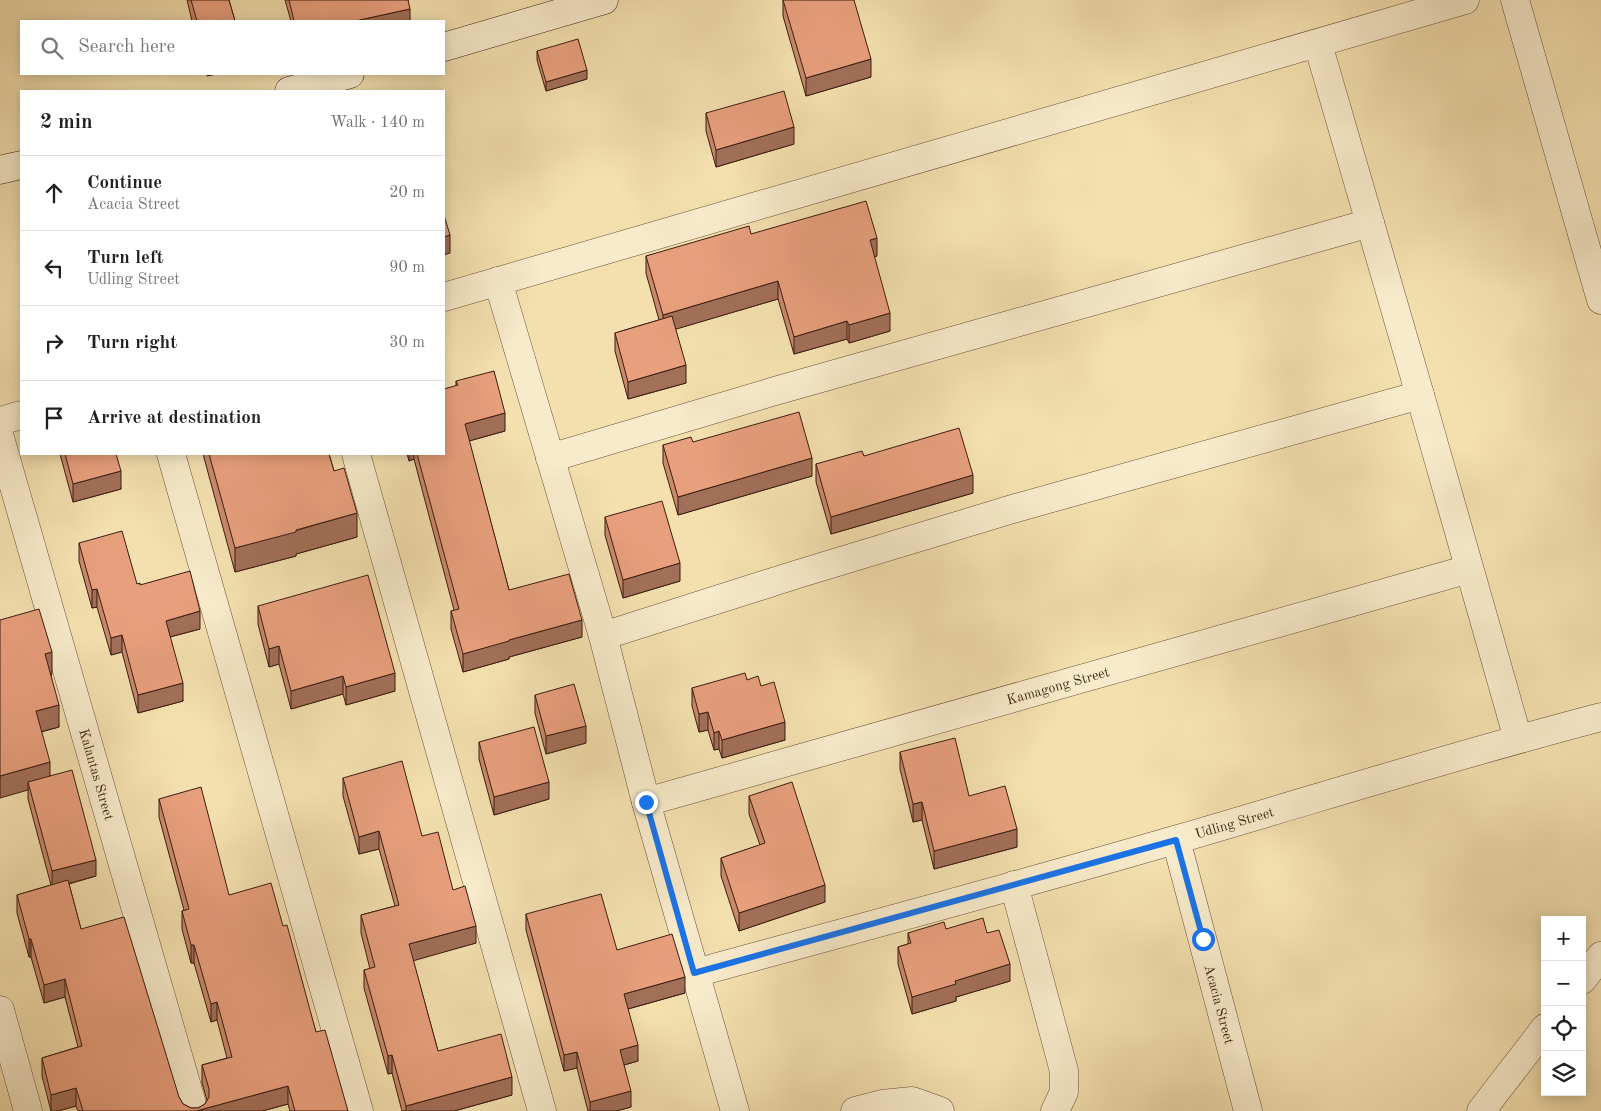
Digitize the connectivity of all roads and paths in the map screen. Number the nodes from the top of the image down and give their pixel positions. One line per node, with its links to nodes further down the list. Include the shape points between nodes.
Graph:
1 (604, 0): 5 (street)
2 (1465, 0): 4 (street)
3 (1515, 0): 13 (street)
4 (1318, 44): 10 (street); 11 (street)
5 (445, 46)
6 (346, 75): 7 (street)
7 (293, 90)
8 (20, 164): 9 (street)
9 (0, 170)
10 (1370, 223): 14 (street); 20 (street)
11 (498, 281): 12 (street); 20 (street)
12 (445, 297)
13 (1601, 300)
14 (1420, 395): 21 (street); 22 (street, via 1016,508)
15 (20, 415): 16 (street)
16 (0, 421)
17 (0, 438): 34 (street, Kalantas Street)
18 (171, 455): 35 (street)
19 (356, 455): 36 (street)
20 (550, 458): 22 (street)
21 (1468, 569): 24 (street); 25 (street, Kamagong Street)
22 (603, 636): 25 (street)
23 (1601, 717): 24 (street, Udling Street)
24 (1518, 739): 26 (street, Udling Street)
25 (646, 802): 29 (street)
26 (1176, 840): 27 (street, Udling Street); 41 (street, Acacia Street)
27 (1014, 885): 29 (street, Udling Street); 40 (street, via 1064,1071 1064,1092)
28 (1601, 956): 30 (street)
29 (694, 973): 37 (street)
30 (1586, 975)
31 (0, 1010): 33 (street)
32 (1541, 1033): 42 (street)
33 (28, 1111)
34 (194, 1111)
35 (359, 1111)
36 (542, 1111)
37 (735, 1111)
38 (855, 1111): 39 (street, via 912,1101)
39 (940, 1111)
40 (1055, 1111)
41 (1248, 1111)
42 (1481, 1111)

